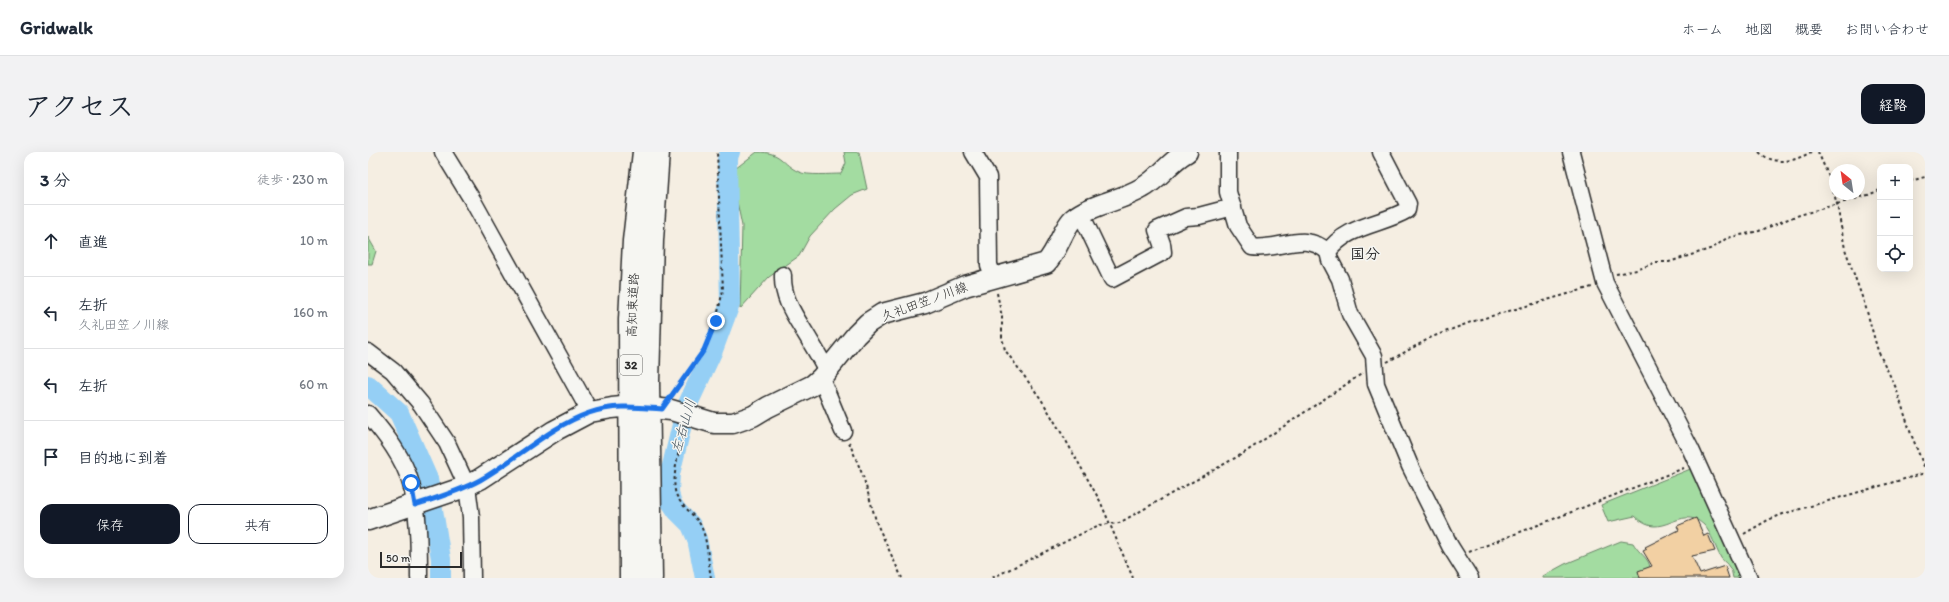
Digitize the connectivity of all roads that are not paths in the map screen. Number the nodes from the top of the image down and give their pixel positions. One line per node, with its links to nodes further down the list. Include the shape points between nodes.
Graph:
1 (443, 152): 17 (street)
2 (644, 152): 16 (highway, 高知東道路 / 32, via 634,241 630,320)
3 (658, 152): 16 (highway, 高知東道路 / 32, via 652,240)
4 (973, 152): 13 (street, via 988,177 989,265)
5 (1187, 152): 10 (main road, 久礼田笠ノ川線, via 1143,188)
6 (1228, 152): 9 (street, via 1228,192)
7 (1381, 152): 11 (street, via 1408,204 1407,210 1361,227 1333,245)
8 (1571, 152): 28 (street, via 1604,280 1697,463)
9 (1233, 207): 10 (street, via 1186,217 1157,230 1163,252 1112,279); 11 (street, via 1238,226 1252,247 1262,248 1301,240 1322,246)
10 (1080, 214): 13 (main road, 久礼田笠ノ川線, via 1071,220 1052,257 1046,263)
11 (1328, 252): 27 (street, via 1340,279 1350,314 1374,356 1376,384 1410,466 1450,546)
12 (783, 275): 15 (street, via 782,286 791,312 810,341)
13 (994, 278): 15 (main road, 久礼田笠ノ川線, via 965,286 925,303 882,314 856,335)
14 (368, 352): 20 (street, via 393,370 421,404 447,443)
15 (824, 375): 16 (main road, 久礼田笠ノ川線, via 802,391 753,416 733,423 714,423); 19 (street)
16 (653, 408): 17 (main road, 久礼田笠ノ川線, via 612,408); 25 (highway, 高知東道路 / 32, via 630,499); 26 (highway, 高知東道路 / 32)
17 (590, 412): 20 (main road, 久礼田笠ノ川線, via 554,431)
18 (368, 414): 21 (street, via 386,434 400,458 411,483)
19 (843, 431)
20 (465, 487): 21 (main road, 久礼田笠ノ川線); 24 (street, via 471,518)
21 (416, 504): 22 (main road, 久礼田笠ノ川線); 23 (street)
22 (368, 520)
23 (419, 578)
24 (472, 578)
25 (631, 578)
26 (651, 578)
27 (1470, 578)
28 (1749, 578)

